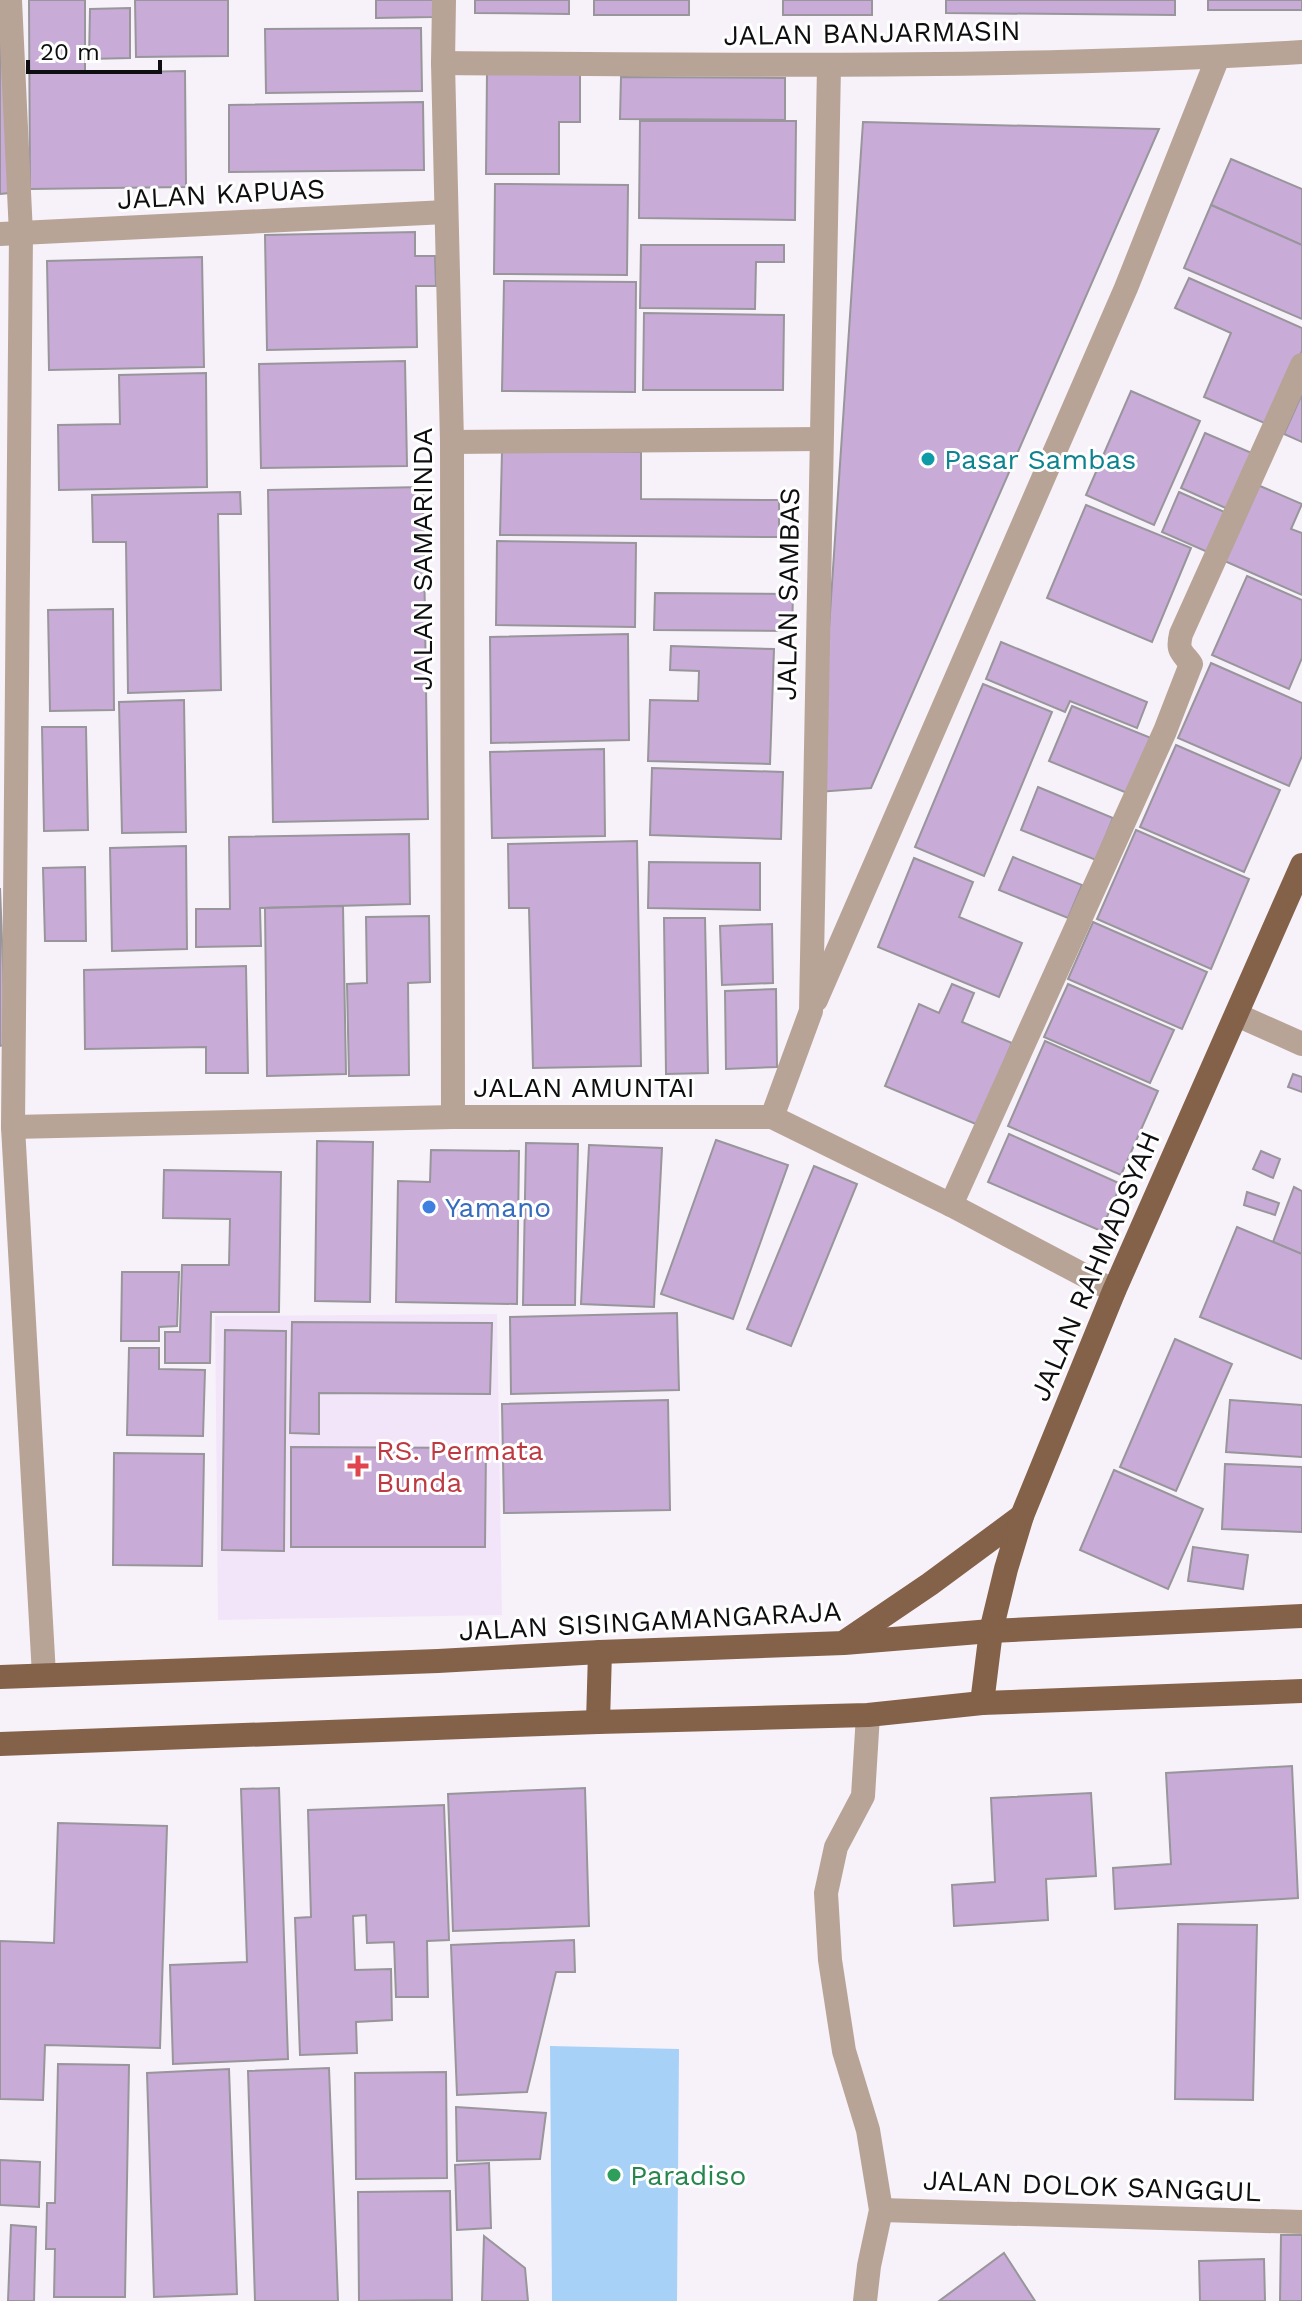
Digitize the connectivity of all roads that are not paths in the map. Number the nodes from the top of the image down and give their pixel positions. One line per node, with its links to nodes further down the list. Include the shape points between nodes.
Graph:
1 (10, 0): 8 (street)
2 (444, 0): 5 (street, JALAN SAMARINDA)
3 (1302, 52): 4 (street, JALAN BANJARMASIN)
4 (1218, 57): 6 (street, JALAN BANJARMASIN); 13 (street, via 1126,288)
5 (443, 63): 6 (street, JALAN BANJARMASIN); 7 (street, JALAN SAMARINDA)
6 (829, 66): 10 (street, JALAN SAMBAS)
7 (446, 212): 8 (street, JALAN KAPUAS); 11 (street, JALAN SAMARINDA)
8 (11, 234): 18 (street)
9 (1302, 365): 19 (street, via 1181,634 1180,653 1191,664 1165,731)
10 (821, 439): 11 (street); 13 (street, JALAN SAMBAS)
11 (452, 442): 16 (street, JALAN SAMARINDA)
12 (1302, 865): 14 (main road, JALAN RAHMADSYAH)
13 (811, 1011): 17 (street, JALAN SAMBAS)
14 (1237, 1015): 15 (street); 20 (main road, JALAN RAHMADSYAH)
15 (1302, 1044)
16 (453, 1117): 17 (street, JALAN AMUNTAI); 18 (street, JALAN AMUNTAI)
17 (772, 1117): 19 (street, JALAN AMUNTAI)
18 (13, 1127): 26 (street)
19 (951, 1205): 20 (street, JALAN AMUNTAI)
20 (1114, 1291): 21 (main road, JALAN RAHMADSYAH)
21 (1022, 1516): 23 (main road, JALAN RAHMADSYAH); 24 (main road)
22 (1302, 1616): 23 (main road, JALAN SISINGAMANGARAJA)
23 (991, 1631): 24 (main road, JALAN SISINGAMANGARAJA); 29 (main road, JALAN RAHMADSYAH)
24 (844, 1643): 25 (main road, JALAN SISINGAMANGARAJA)
25 (600, 1652): 26 (main road, JALAN SISINGAMANGARAJA); 31 (main road)
26 (44, 1675): 27 (main road, JALAN SISINGAMANGARAJA)
27 (0, 1677)
28 (1302, 1691): 29 (main road)
29 (982, 1703): 30 (main road)
30 (868, 1715): 31 (main road); 33 (street, via 863,1796 836,1847 826,1893 844,2051 868,2130)
31 (598, 1722): 32 (main road)
32 (0, 1744)
33 (881, 2210): 34 (street, JALAN DOLOK SANGGUL); 35 (street)
34 (1302, 2222)
35 (865, 2301)

